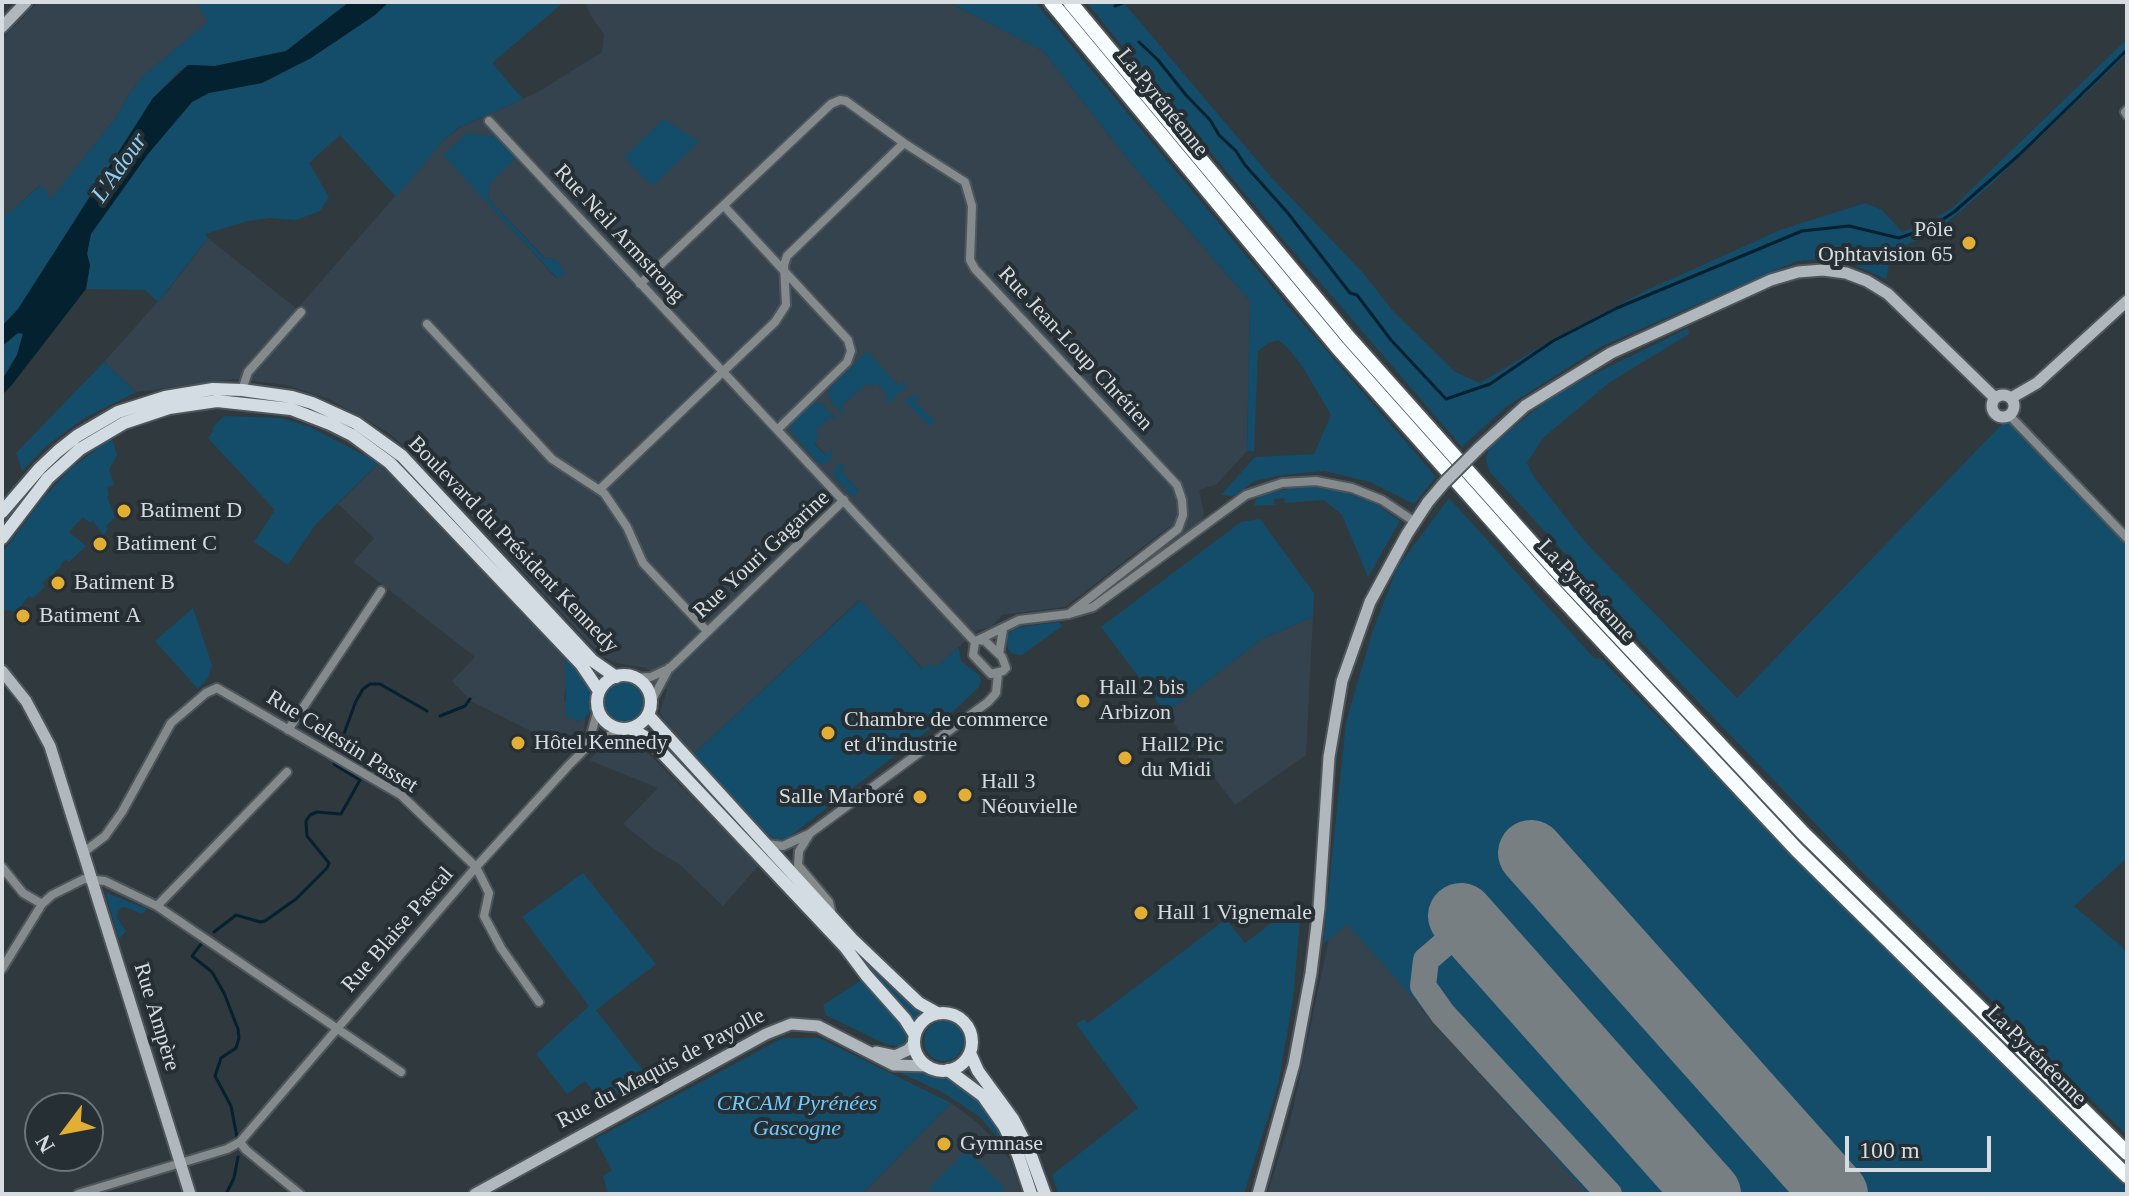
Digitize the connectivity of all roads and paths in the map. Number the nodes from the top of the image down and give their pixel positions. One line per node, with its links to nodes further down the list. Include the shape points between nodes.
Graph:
1 (26, 2): 4 (street)
2 (1051, 2): 65 (highway, La Pyrénéenne, via 1338,348 1543,578 1797,850)
3 (1070, 2): 63 (highway, La Pyrénéenne, via 1349,338 1555,569 1803,833)
4 (2, 27)
5 (489, 121): 9 (street, Rue Neil Armstrong)
6 (904, 143): 7 (street, via 840,100); 8 (street, via 795,246); 26 (street, Rue Jean-Loup Chrétien, via 965,182 972,206 970,260 975,269 1177,485 1183,515 1178,529)
7 (724, 206): 8 (street); 9 (street)
8 (784, 272): 13 (street, via 782,314); 18 (street, via 848,340 851,351 847,362)
9 (640, 284): 13 (street, Rue Neil Armstrong)
10 (2127, 301): 16 (street, via 2037,383)
11 (301, 312): 14 (street, via 248,372)
12 (427, 324): 19 (street, via 552,459)
13 (724, 372): 18 (street, Rue Neil Armstrong); 19 (street)
14 (242, 390): 21 (main road, Boulevard du Président Kennedy, via 165,397 118,412 58,451); 34 (main road, Boulevard du Président Kennedy, via 312,403 380,440 420,475 593,661)
15 (1995, 398): 16 (street); 17 (street, via 1995,412); 22 (street, bridge, via 1888,294 1846,273 1798,272 1611,353 1525,406 1445,482)
16 (2011, 398): 17 (street, via 2014,409)
17 (2009, 415): 24 (street)
18 (778, 429): 20 (street, Rue Neil Armstrong)
19 (600, 489): 28 (street, via 627,527 643,563)
20 (844, 500): 28 (street, Rue Youri Gagarine); 29 (street, Rue Youri Gagarine)
21 (2, 512)
22 (1415, 522): 26 (street, via 1352,488 1316,481 1282,483 1246,495 1114,594); 72 (street, via 1370,602 1342,681 1329,757 1309,985 1294,1064)
23 (2, 538): 36 (main road, Boulevard du Président Kennedy, via 48,478 80,449 124,423 169,408 217,401 291,409 352,435 390,463 581,664)
24 (2127, 538)
25 (381, 591): 40 (street)
26 (1069, 614): 27 (street, via 1019,620)
27 (1003, 629): 29 (street); 30 (street)
28 (707, 631): 31 (street, Rue Youri Gagarine)
29 (976, 641): 30 (street, via 985,641); 33 (street, via 973,655 991,674)
30 (999, 654): 33 (street, via 1006,668)
31 (670, 668): 35 (street, Rue Youri Gagarine); 37 (street, Rue Youri Gagarine)
32 (2, 671): 45 (street, Rue Ampère, via 26,701 50,746)
33 (998, 674): 43 (street, via 996,693 988,702)
34 (616, 677): 35 (main road); 36 (main road)
35 (634, 678): 37 (main road, via 649,692)
36 (599, 691): 38 (main road)
37 (649, 708): 39 (main road, via 637,726); 44 (main road)
38 (598, 709): 39 (main road, via 607,723); 41 (street, Rue Blaise Pascal)
39 (626, 729): 41 (street, Rue Blaise Pascal); 56 (main road, via 650,740 845,947 905,1019)
40 (288, 730): 45 (street, Rue Celestin Passet, via 217,688 206,693 171,723 122,812 105,836); 47 (street, Rue Celestin Passet, via 401,795)
41 (588, 746): 47 (street, Rue Blaise Pascal)
42 (287, 772): 50 (street)
43 (809, 834): 44 (street, via 783,846); 51 (street, via 798,865 829,902)
44 (764, 843): 51 (main road)
45 (84, 852): 48 (street, Rue Ampère)
46 (2, 867): 49 (street, via 23,893)
47 (476, 867): 53 (street, via 489,893 484,916); 55 (street, Rue Blaise Pascal)
48 (92, 878): 49 (street); 50 (street); 64 (street, Rue Ampère)
49 (42, 904): 52 (street)
50 (157, 906): 55 (street)
51 (832, 917): 54 (main road, via 919,1003)
52 (2, 969)
53 (539, 1002)
54 (937, 1013): 56 (main road, via 920,1023); 58 (main road, via 953,1014 967,1026)
55 (338, 1028): 61 (street); 62 (street, Rue Blaise Pascal)
56 (914, 1039): 57 (street, via 908,1050 895,1056); 59 (main road, via 917,1055)
57 (871, 1052): 59 (street, Rue du Maquis de Payolle, via 894,1065); 66 (street, Rue du Maquis de Payolle, via 818,1026 778,1028)
58 (970, 1053): 60 (main road); 71 (main road, via 1013,1119)
59 (928, 1066): 60 (main road)
60 (948, 1070): 70 (main road, via 983,1096 1004,1126)
61 (401, 1072)
62 (240, 1142): 64 (street); 69 (street)
63 (2127, 1153)
64 (180, 1163): 67 (street); 68 (street, Rue Ampère)
65 (2127, 1176)
66 (482, 1192)
67 (78, 1194)
68 (190, 1194)
69 (300, 1194)
70 (1031, 1194)
71 (1045, 1194)
72 (1258, 1194)

